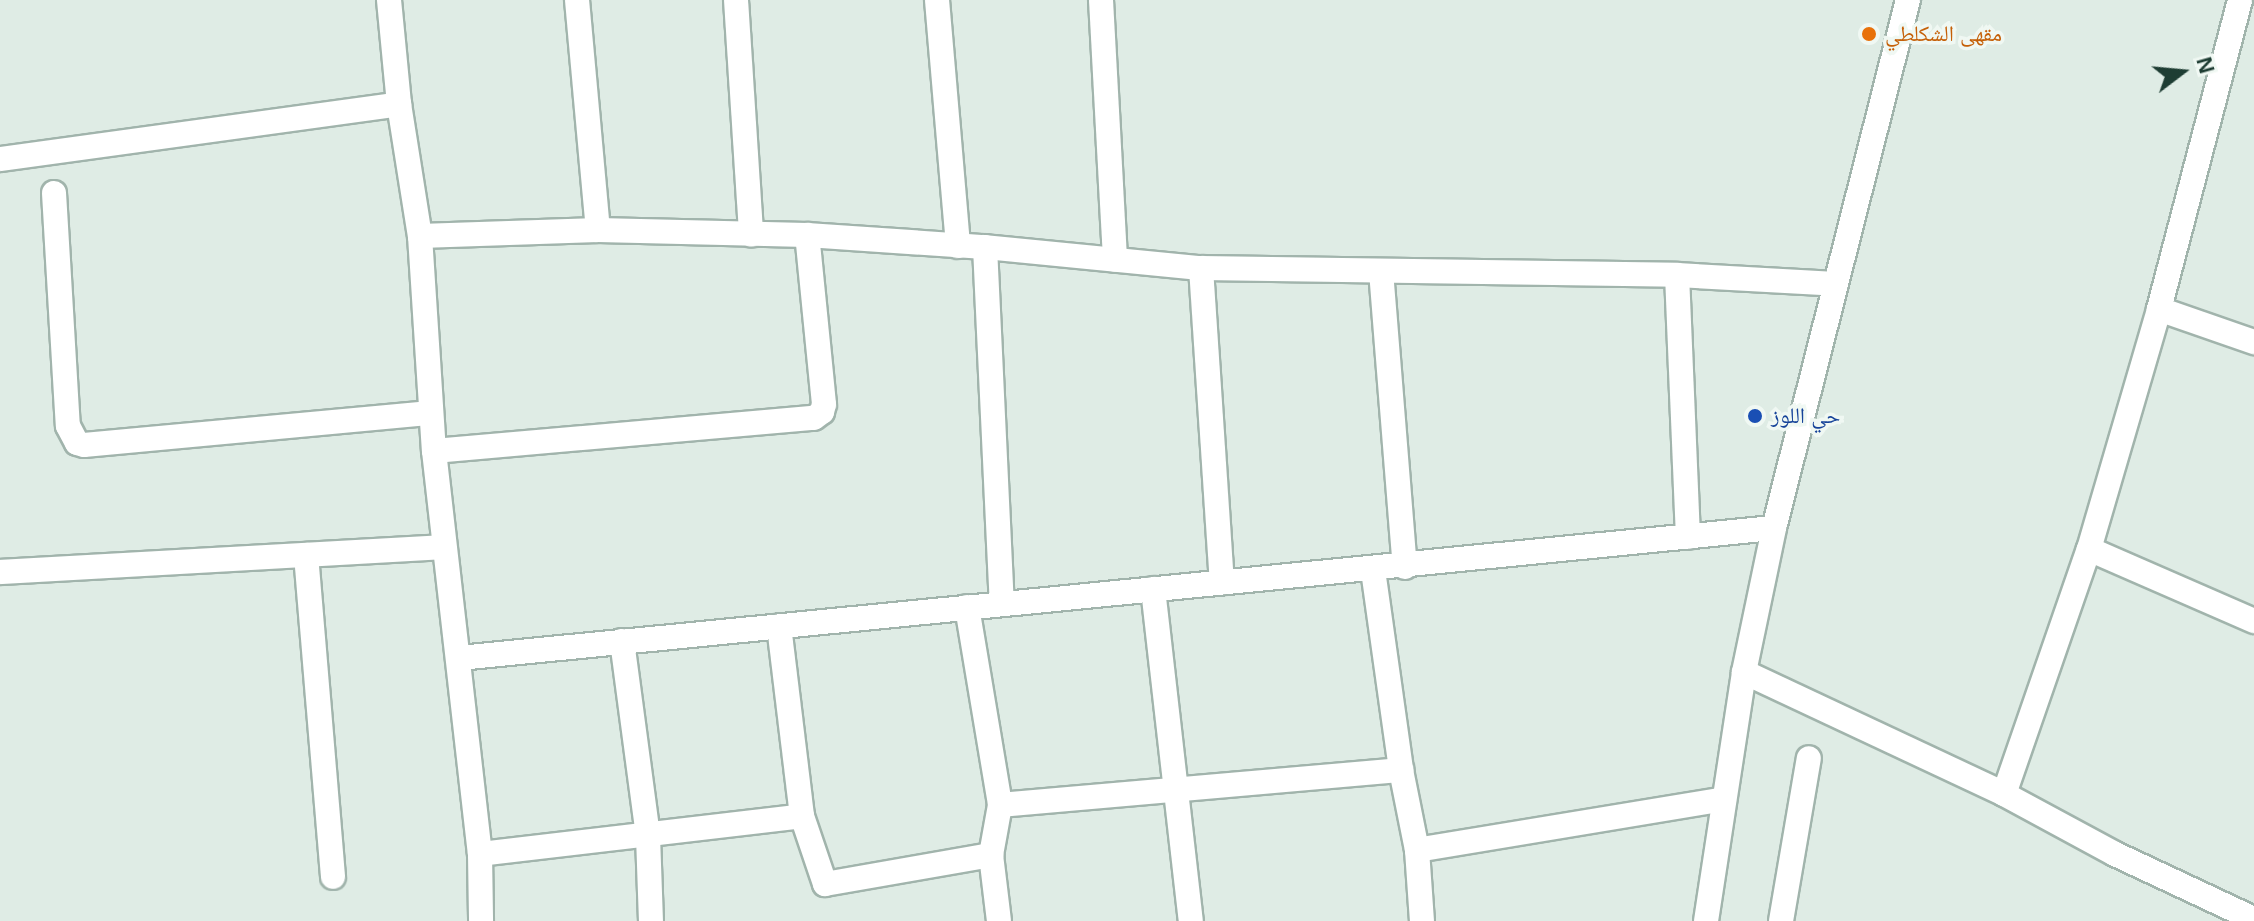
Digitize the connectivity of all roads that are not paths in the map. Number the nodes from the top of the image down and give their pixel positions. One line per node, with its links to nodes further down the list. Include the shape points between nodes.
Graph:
1 (389, 0): 8 (street)
2 (577, 0): 11 (street)
3 (736, 0): 12 (street)
4 (937, 0): 15 (street)
5 (1101, 0): 17 (street)
6 (1908, 0): 21 (street)
7 (2240, 0): 22 (street)
8 (399, 104): 9 (street); 14 (street)
9 (0, 159)
10 (54, 193): 24 (street, via 68,426 77,443)
11 (598, 230): 12 (street); 14 (street)
12 (751, 235): 13 (street)
13 (807, 235): 15 (street); 25 (street, via 824,404 814,418)
14 (420, 236): 24 (street)
15 (958, 246): 16 (street)
16 (985, 247): 17 (street); 36 (street)
17 (1115, 260): 18 (street)
18 (1201, 268): 19 (street); 34 (street)
19 (1381, 271): 20 (street); 31 (street)
20 (1677, 275): 21 (street); 27 (street)
21 (1836, 284): 26 (street)
22 (2159, 309): 23 (street); 29 (street)
23 (2254, 342)
24 (431, 413): 25 (street)
25 (434, 451): 28 (street)
26 (1774, 528): 27 (street); 42 (street)
27 (1688, 537): 31 (street)
28 (442, 547): 30 (street); 41 (street)
29 (2089, 549): 38 (street); 46 (street)
30 (306, 555): 33 (street); 54 (street)
31 (1405, 567): 32 (street)
32 (1373, 570): 34 (street); 44 (street)
33 (0, 572)
34 (1222, 582): 35 (street)
35 (1153, 589): 36 (street); 45 (street)
36 (1002, 604): 37 (street)
37 (967, 607): 39 (street); 48 (street)
38 (2254, 621)
39 (779, 626): 40 (street); 49 (street)
40 (622, 641): 41 (street); 50 (street)
41 (459, 658): 52 (street)
42 (1744, 672): 46 (street); 47 (street)
43 (1809, 758): 62 (street)
44 (1401, 770): 45 (street); 51 (street)
45 (1175, 791): 48 (street); 59 (street)
46 (2004, 794): 55 (street, via 2115,854)
47 (1724, 799): 51 (street); 61 (street)
48 (1000, 805): 53 (street)
49 (802, 816): 50 (street); 53 (street, via 825,884)
50 (648, 836): 52 (street); 57 (street)
51 (1417, 850): 60 (street)
52 (480, 854): 56 (street)
53 (991, 855): 58 (street)
54 (333, 877)
55 (2254, 919)
56 (481, 921)
57 (651, 921)
58 (999, 921)
59 (1191, 921)
60 (1422, 921)
61 (1706, 921)
62 (1781, 921)

